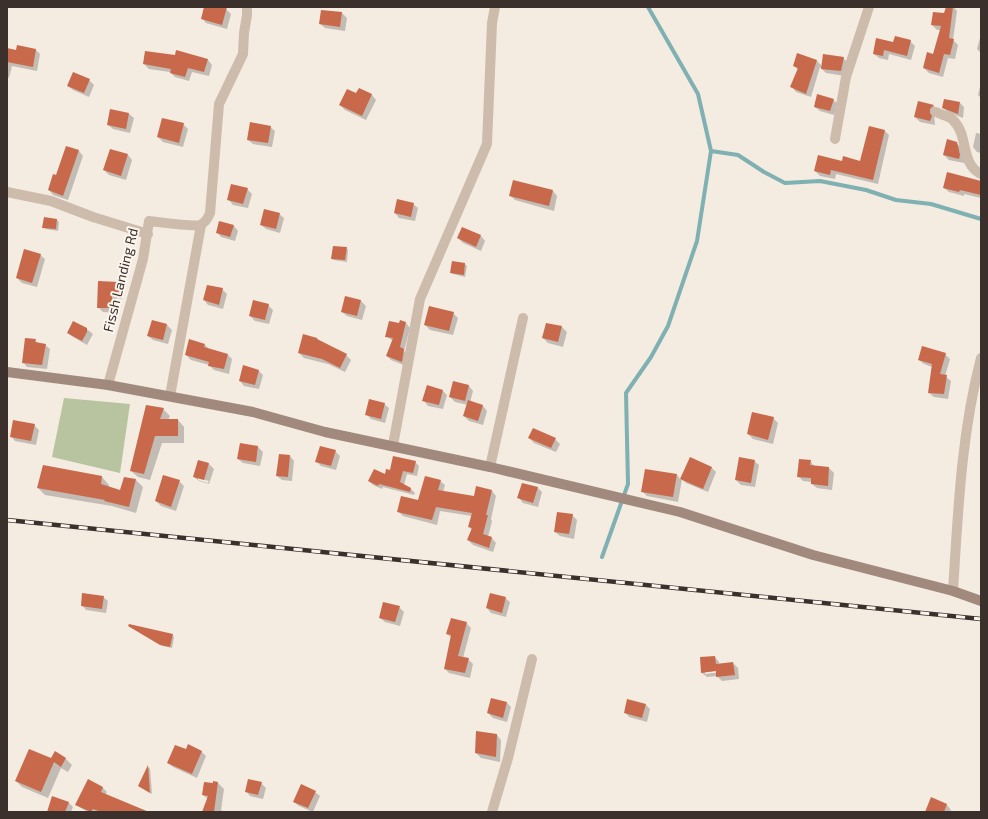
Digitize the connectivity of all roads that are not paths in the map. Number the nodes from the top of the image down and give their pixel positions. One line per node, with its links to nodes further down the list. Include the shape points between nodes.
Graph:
1 (247, 7): 8 (street, via 243,54 219,104 210,213)
2 (495, 7): 16 (street, via 492,23 487,144 420,299)
3 (869, 7): 5 (street, via 846,77)
4 (936, 112): 6 (street, via 953,119 963,135 967,159)
5 (835, 139)
6 (981, 174)
7 (7, 192): 9 (street, via 51,201)
8 (201, 225): 9 (street, Fissh Landing Rd, via 149,221); 15 (street)
9 (148, 234): 14 (street, Fissh Landing Rd)
10 (523, 318): 17 (street)
11 (981, 358): 13 (street)
12 (7, 372): 14 (main road)
13 (978, 382): 18 (street, via 972,392 959,493)
14 (108, 385): 15 (main road)
15 (170, 396): 16 (main road, via 253,412 325,432)
16 (393, 445): 17 (main road)
17 (490, 467): 18 (main road, via 680,512 813,555)
18 (953, 591): 19 (main road)
19 (981, 601)
20 (532, 659): 21 (street)
21 (492, 812)

